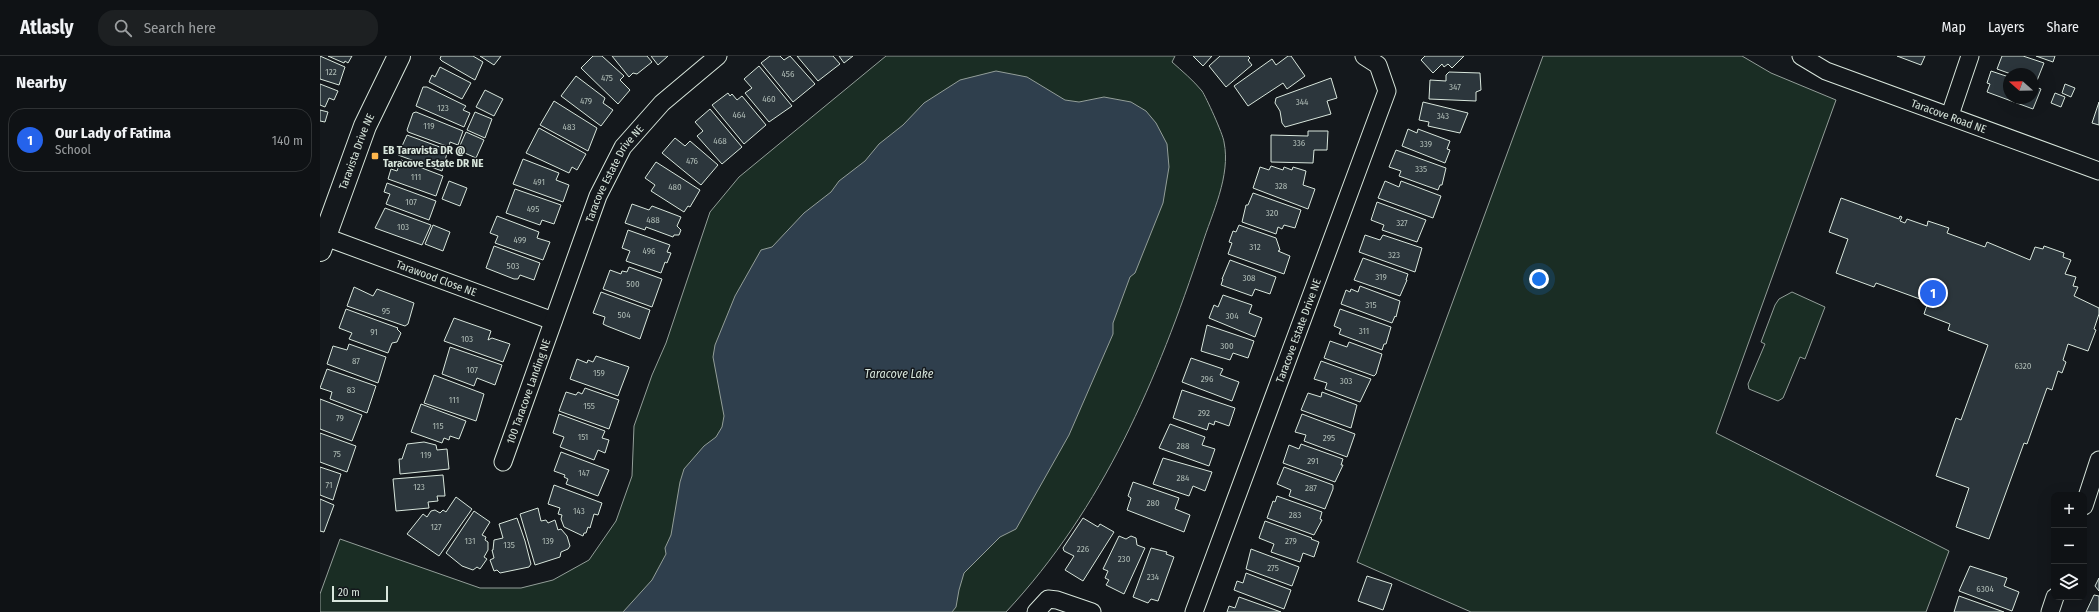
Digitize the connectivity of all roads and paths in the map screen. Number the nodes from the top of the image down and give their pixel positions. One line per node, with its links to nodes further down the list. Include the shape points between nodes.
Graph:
1 (399, 56): 8 (street, Taravista Drive NE, via 365,126)
2 (718, 56): 9 (street, Taracove Estate Drive NE, via 662,103 623,147 598,196)
3 (1364, 56): 16 (street, Taracove Estate Drive NE, via 1378,65 1387,91)
4 (1801, 56): 6 (street, Taracove Road NE, via 1826,71)
5 (1970, 56): 6 (street)
6 (1950, 115): 7 (street, Taracove Road NE)
7 (2099, 171)
8 (322, 241): 9 (street, Tarawood Close NE)
9 (553, 321): 11 (street, 100 Taracove Landing NE)
10 (2099, 460): 12 (street)
11 (503, 462)
12 (2087, 497)
13 (2054, 600): 17 (street)
14 (1036, 612): 15 (street, via 1048,599)
15 (1092, 612)
16 (1194, 612)
17 (2050, 612)

